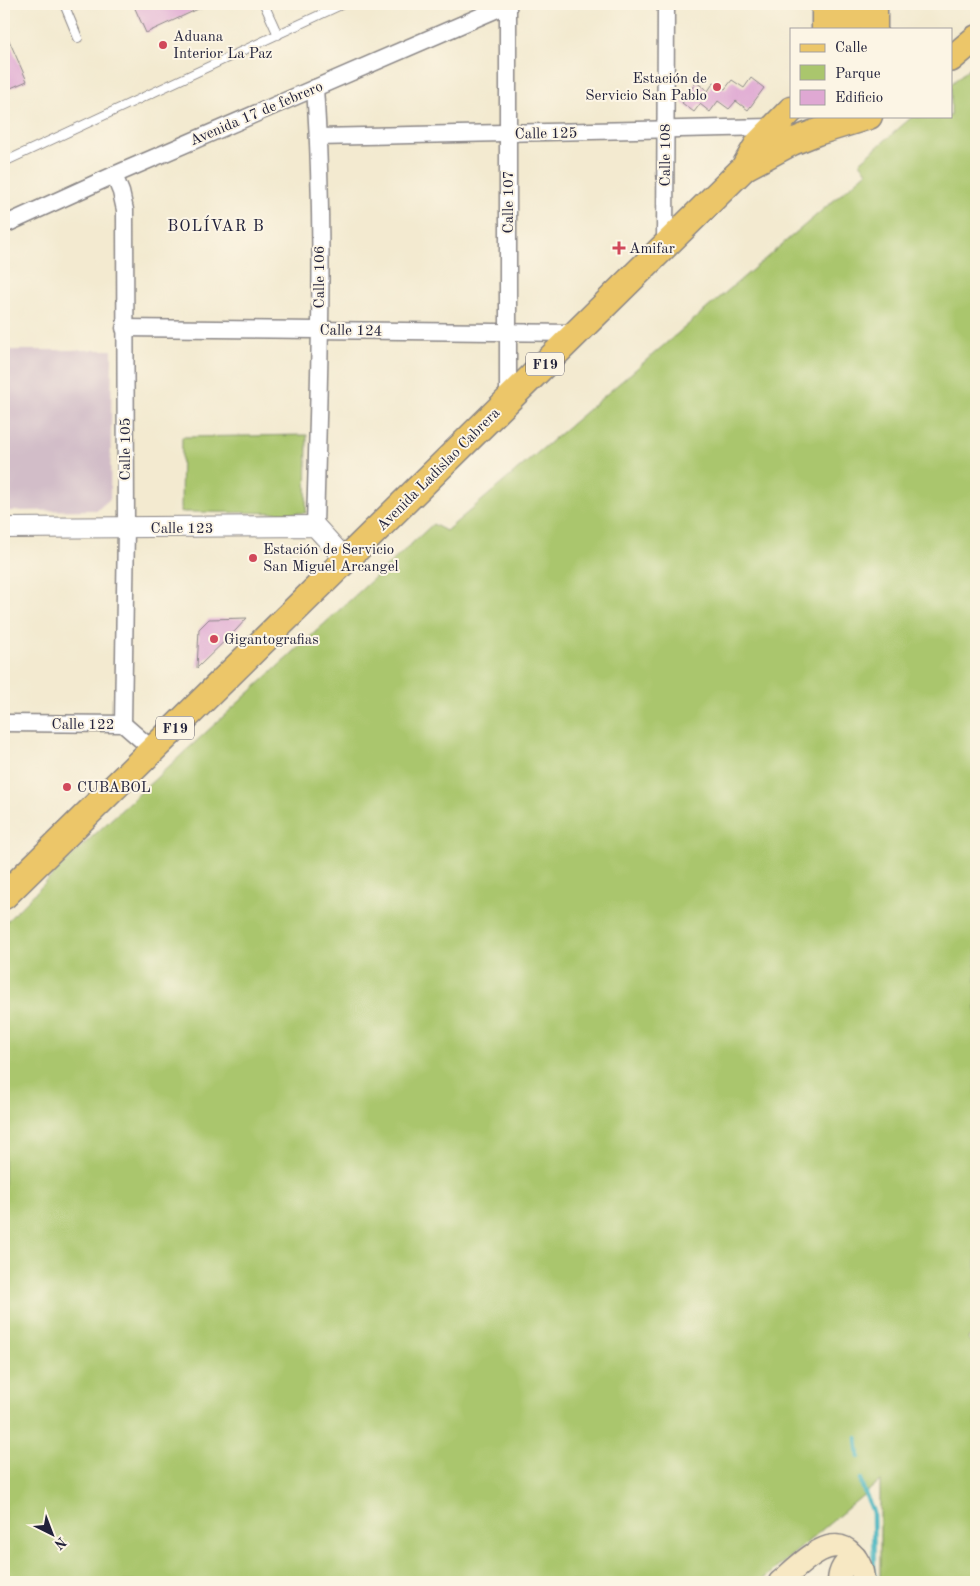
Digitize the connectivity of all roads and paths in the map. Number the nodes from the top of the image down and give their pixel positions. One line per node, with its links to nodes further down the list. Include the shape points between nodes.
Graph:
1 (64, 4): 7 (lane)
2 (264, 4): 6 (lane)
3 (343, 4): 6 (lane)
4 (508, 4): 10 (street, Avenida 17 de febrero); 14 (street, Calle 107)
5 (666, 4): 13 (street, Calle 108)
6 (278, 35): 16 (lane)
7 (78, 38)
8 (976, 38): 9 (main road)
9 (952, 58)
10 (315, 88): 15 (street, Calle 106); 18 (street, Avenida 17 de febrero)
11 (785, 116): 13 (street, Calle 125); 17 (highway, Avenida Ladislao Cabrera / F19, via 758,144)
12 (862, 118): 17 (highway, Avenida Ladislao Cabrera / F19, via 792,142)
13 (665, 131): 14 (street, Calle 125); 20 (street, Calle 108)
14 (508, 134): 15 (street, Calle 125); 23 (street, Calle 107)
15 (318, 137): 22 (street, Calle 106)
16 (4, 162)
17 (744, 168): 20 (highway, Avenida Ladislao Cabrera / F19)
18 (114, 175): 19 (street, Avenida 17 de febrero); 21 (street, Calle 105, via 124,210)
19 (4, 225)
20 (665, 246): 24 (highway, Avenida Ladislao Cabrera / F19)
21 (124, 328): 22 (street, Calle 124); 28 (street, Calle 105)
22 (320, 330): 23 (street, Calle 124); 26 (street, Calle 106)
23 (508, 332): 24 (street, Calle 124); 25 (street, Calle 107)
24 (577, 333): 25 (highway, Avenida Ladislao Cabrera / F19)
25 (508, 400): 29 (highway, Avenida Ladislao Cabrera / F19)
26 (315, 526): 28 (street, Calle 123); 29 (street)
27 (4, 528): 28 (street, Calle 123)
28 (126, 528): 31 (street, Calle 105)
29 (346, 560): 32 (highway, Avenida Ladislao Cabrera / F19)
30 (4, 723): 31 (street, Calle 122)
31 (123, 724): 32 (street, Calle 122)
32 (153, 750): 33 (highway, Avenida Ladislao Cabrera / F19)
33 (4, 896)
34 (855, 1557): 35 (main road, via 849,1550 835,1545 822,1549); 36 (main road, via 843,1566); 37 (main road, via 861,1565)
35 (780, 1582)
36 (839, 1582)
37 (863, 1582)

